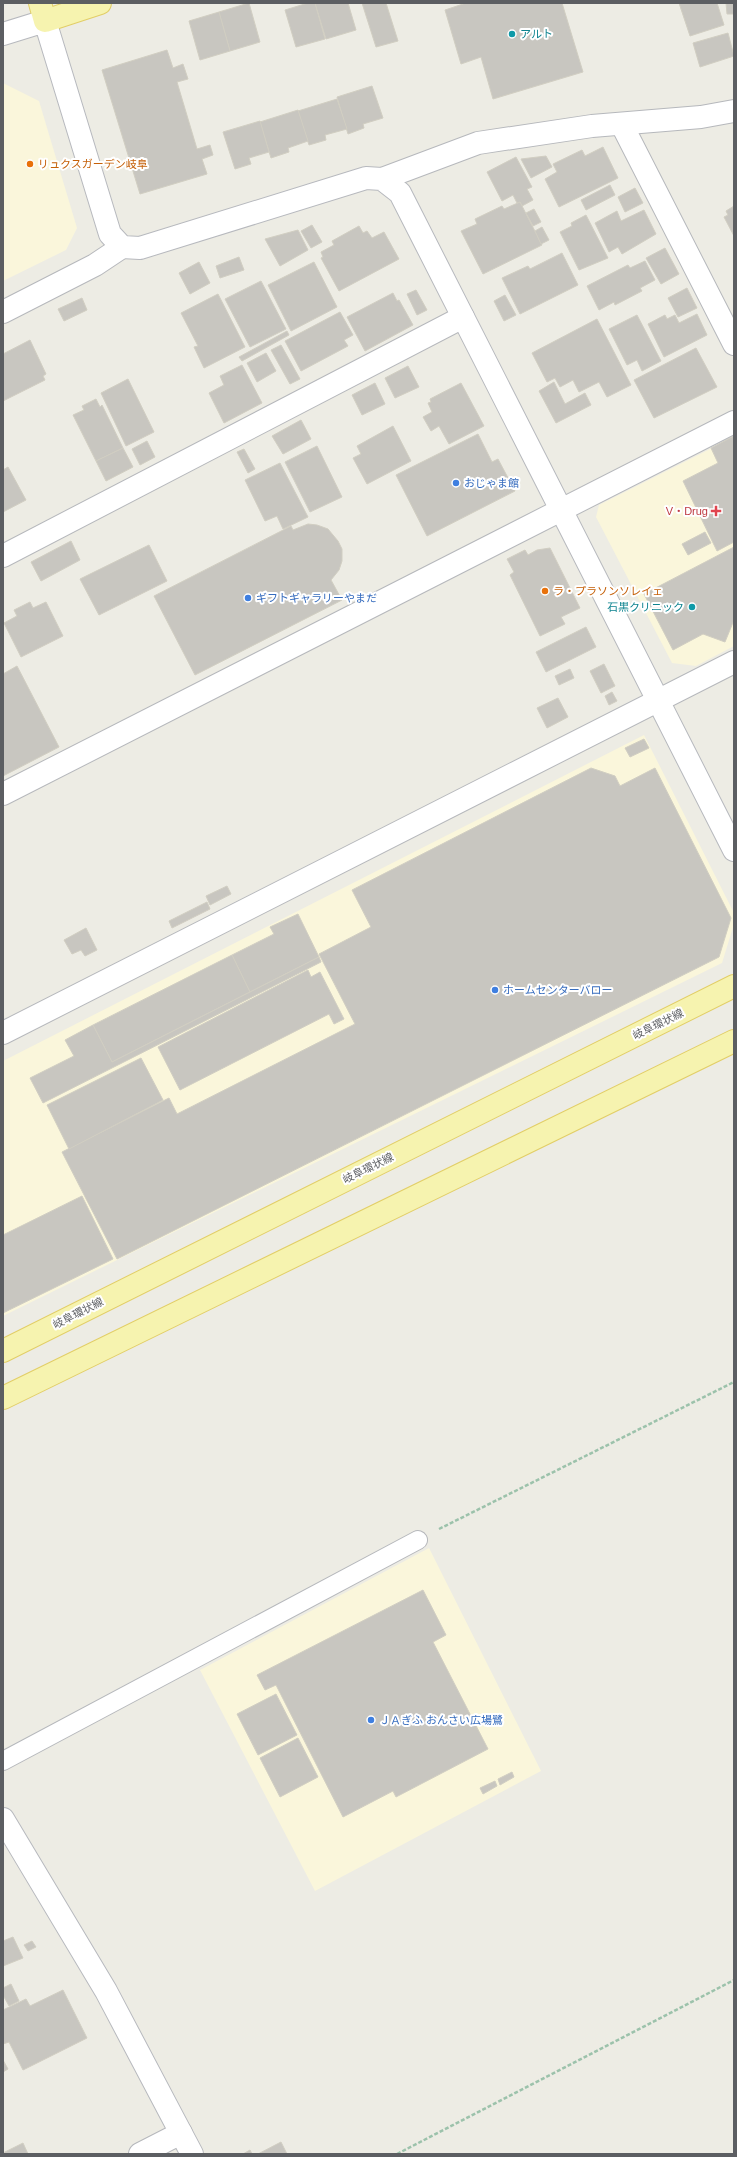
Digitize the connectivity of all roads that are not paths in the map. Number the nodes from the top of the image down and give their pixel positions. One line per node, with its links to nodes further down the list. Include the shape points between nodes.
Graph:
1 (100, 3): 2 (main road)
2 (42, 12): 3 (street); 7 (street, via 110,234)
3 (3, 34)
4 (734, 111): 5 (street)
5 (622, 124): 6 (street, via 478,143); 10 (street)
6 (382, 179): 7 (street, via 366,178 140,248); 9 (street, via 400,193)
7 (122, 247): 8 (street, via 95,265)
8 (3, 312)
9 (463, 317): 12 (street); 13 (street)
10 (734, 344)
11 (734, 422): 12 (street)
12 (560, 510): 15 (street); 16 (street)
13 (3, 556)
14 (734, 662): 15 (street)
15 (658, 701): 17 (street); 19 (street)
16 (3, 794)
17 (734, 850)
18 (734, 986): 21 (main road, 岐阜環状線)
19 (3, 1033)
20 (734, 1041): 22 (main road)
21 (3, 1351)
22 (3, 1398)
23 (418, 1540): 24 (lane)
24 (3, 1762)
25 (3, 1819): 26 (street, via 106,1992)
26 (181, 2133): 27 (street); 28 (street)
27 (140, 2154)
28 (192, 2154)

